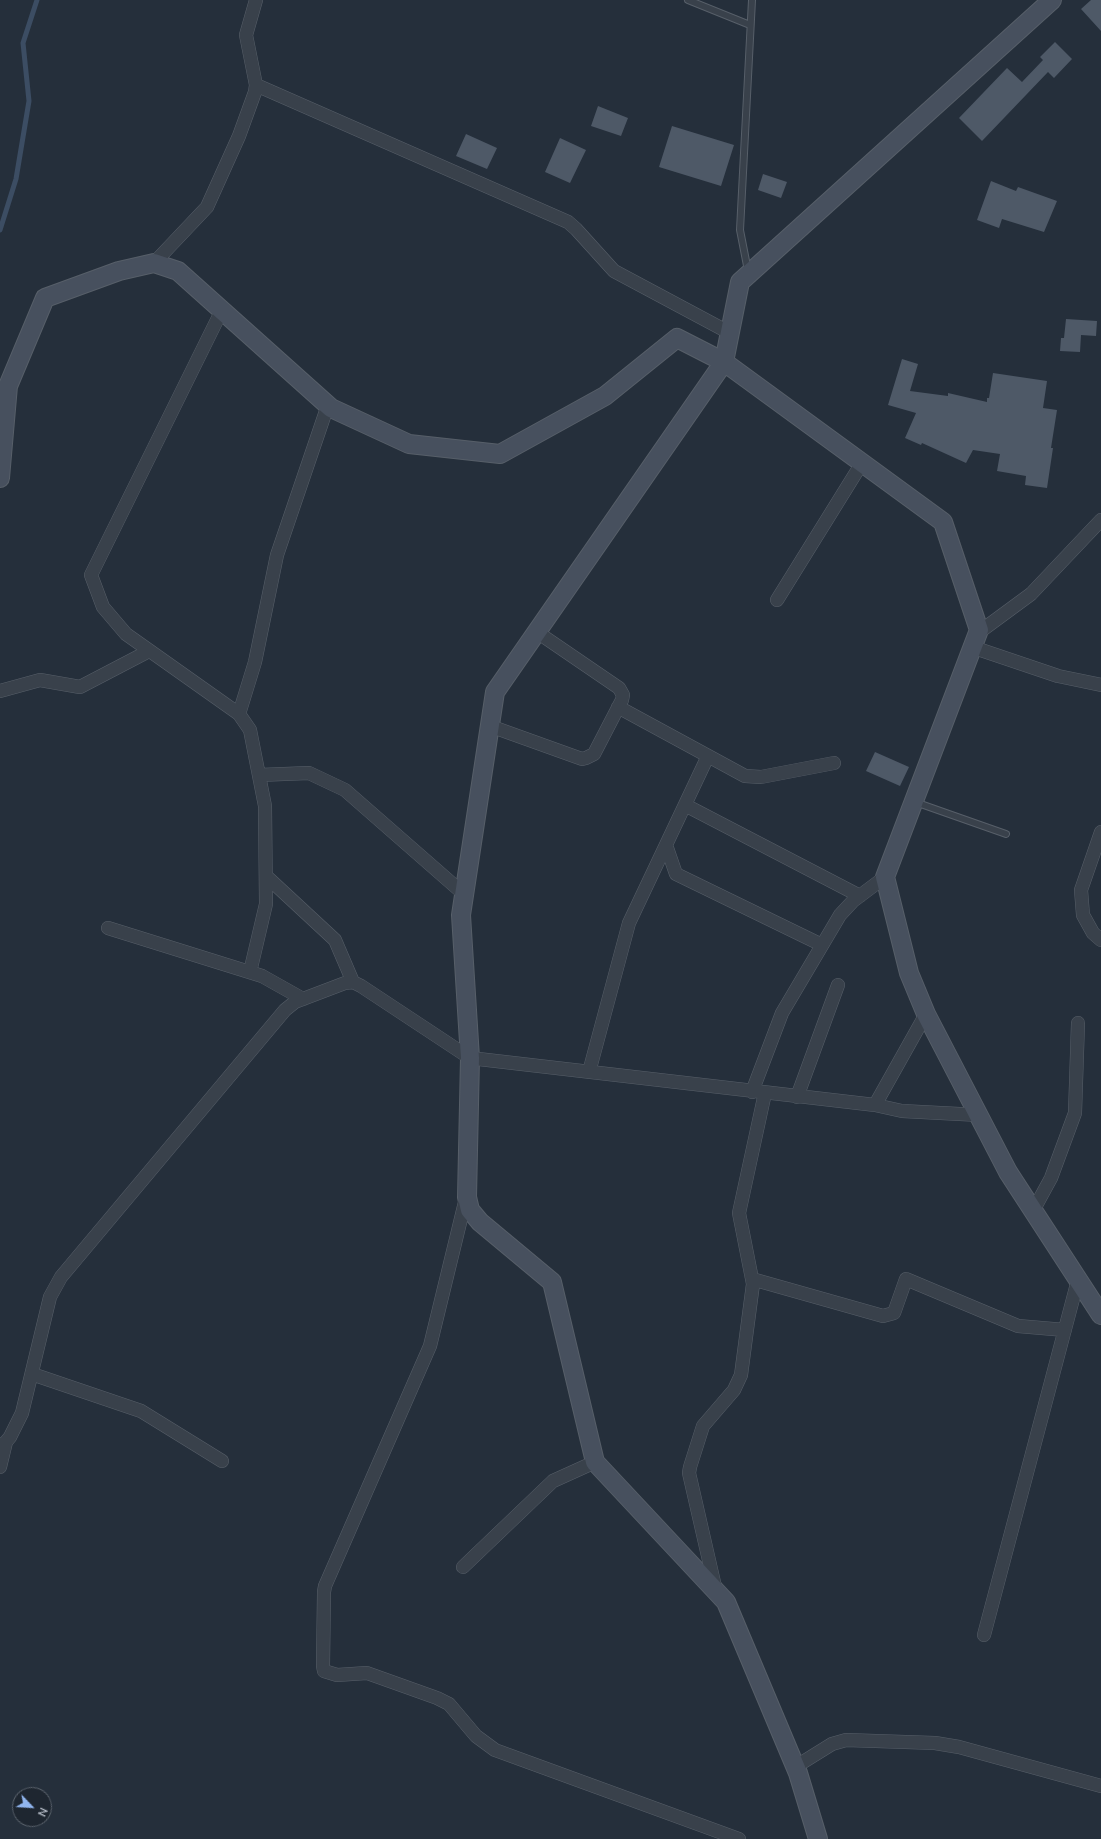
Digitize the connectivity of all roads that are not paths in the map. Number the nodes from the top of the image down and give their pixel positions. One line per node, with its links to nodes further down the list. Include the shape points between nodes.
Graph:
1 (256, 0): 6 (street, via 246,35)
2 (688, 0): 5 (lane)
3 (752, 0): 5 (lane)
4 (1052, 0): 8 (street)
5 (750, 25): 8 (lane, via 740,230)
6 (256, 85): 7 (street, via 240,136 207,207); 10 (street, via 568,222 614,271)
7 (154, 263): 9 (street, via 178,271); 14 (street, via 119,271 46,298 8,386)
8 (748, 274): 10 (street, via 740,282)
9 (222, 310): 12 (street); 19 (street, via 91,575 102,607 126,634)
10 (730, 333): 11 (street)
11 (724, 362): 12 (street, via 677,338 605,396 500,454 409,444); 13 (street); 17 (street)
12 (328, 405): 23 (street, via 276,555 255,662)
13 (862, 463): 16 (street); 18 (street, via 943,522 979,630)
14 (0, 478)
15 (1101, 520): 18 (street, via 1031,594)
16 (777, 600)
17 (537, 632): 22 (street, via 619,688 623,695); 24 (street, via 496,692)
18 (975, 640): 20 (street, via 1058,676); 28 (street)
19 (149, 651): 21 (street, via 80,687 40,680); 23 (street)
20 (1101, 685)
21 (0, 691)
22 (618, 707): 24 (street, via 594,754 582,759); 25 (street)
23 (238, 714): 27 (street, via 250,730)
24 (490, 726): 35 (street)
25 (708, 756): 26 (street, via 753,778); 29 (street)
26 (834, 763)
27 (259, 775): 33 (street, via 265,806); 35 (street, via 309,774 345,790)
28 (914, 802): 31 (lane); 34 (street)
29 (685, 805): 32 (street); 36 (street)
30 (1101, 832): 38 (street, via 1081,890 1083,915 1093,933)
31 (1006, 834)
32 (666, 845): 39 (street, via 676,874); 47 (street, via 629,923)
33 (266, 876): 40 (street, via 265,911); 41 (street, via 335,940)
34 (885, 877): 36 (street); 44 (street, via 909,973)
35 (465, 895): 46 (street, via 461,915)
36 (860, 896): 39 (street, via 840,915)
37 (108, 928): 40 (street)
38 (1101, 940)
39 (822, 945): 48 (street, via 782,1013)
40 (250, 972): 43 (street)
41 (353, 982): 43 (street); 46 (street)
42 (838, 985): 49 (street)
43 (303, 999): 58 (street, via 285,1010 61,1277 50,1297)
44 (926, 1014): 50 (street); 51 (street)
45 (1078, 1023): 53 (street, via 1075,1114 1052,1178)
46 (470, 1058): 47 (street); 52 (street)
47 (589, 1072): 48 (street)
48 (758, 1092): 49 (street); 54 (street, via 739,1213)
49 (797, 1097): 50 (street)
50 (875, 1106): 51 (street, via 902,1111)
51 (979, 1115): 53 (street, via 1008,1172)
52 (467, 1197): 61 (street, via 470,1210 480,1222 552,1282); 68 (street, via 430,1346 324,1592 324,1672 337,1675 367,1673 437,1698 450,1704 476,1736 495,1750)
53 (1033, 1210): 55 (street)
54 (752, 1279): 57 (street, via 882,1316 894,1313 906,1279 1018,1326); 64 (street, via 741,1375 738,1383 703,1426 689,1473)
55 (1078, 1280): 56 (street); 57 (street)
56 (1101, 1315)
57 (1065, 1330): 65 (street)
58 (32, 1374): 59 (street, via 22,1413); 60 (street, via 141,1411)
59 (3, 1444): 62 (street)
60 (222, 1461)
61 (595, 1462): 63 (street, via 553,1481); 64 (street)
62 (0, 1467)
63 (463, 1567)
64 (716, 1592): 66 (street, via 726,1602)
65 (984, 1635)
66 (795, 1767): 67 (street, via 832,1744 846,1740 935,1743); 69 (street)
67 (1101, 1786)
68 (738, 1839)
69 (818, 1839)

